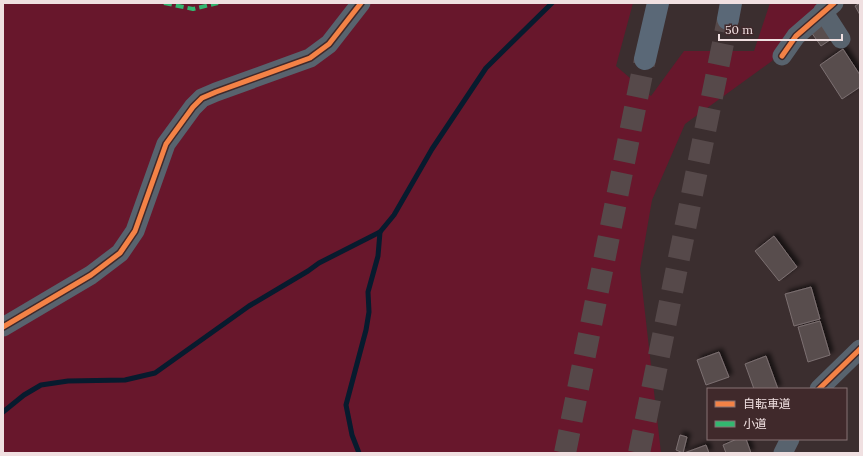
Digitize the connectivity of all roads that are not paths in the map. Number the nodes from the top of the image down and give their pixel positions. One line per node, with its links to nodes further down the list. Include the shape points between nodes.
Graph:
1 (361, 3): 7 (street, via 329,44 310,58 216,92 202,98 192,107 166,144 135,231 120,253 91,275)
2 (658, 3): 6 (highway)
3 (829, 7): 4 (street); 5 (street, via 796,36)
4 (841, 38)
5 (782, 56)
6 (645, 59)
7 (3, 327)
8 (860, 349): 9 (street)
9 (820, 388)
10 (790, 440): 11 (street)
11 (783, 453)

